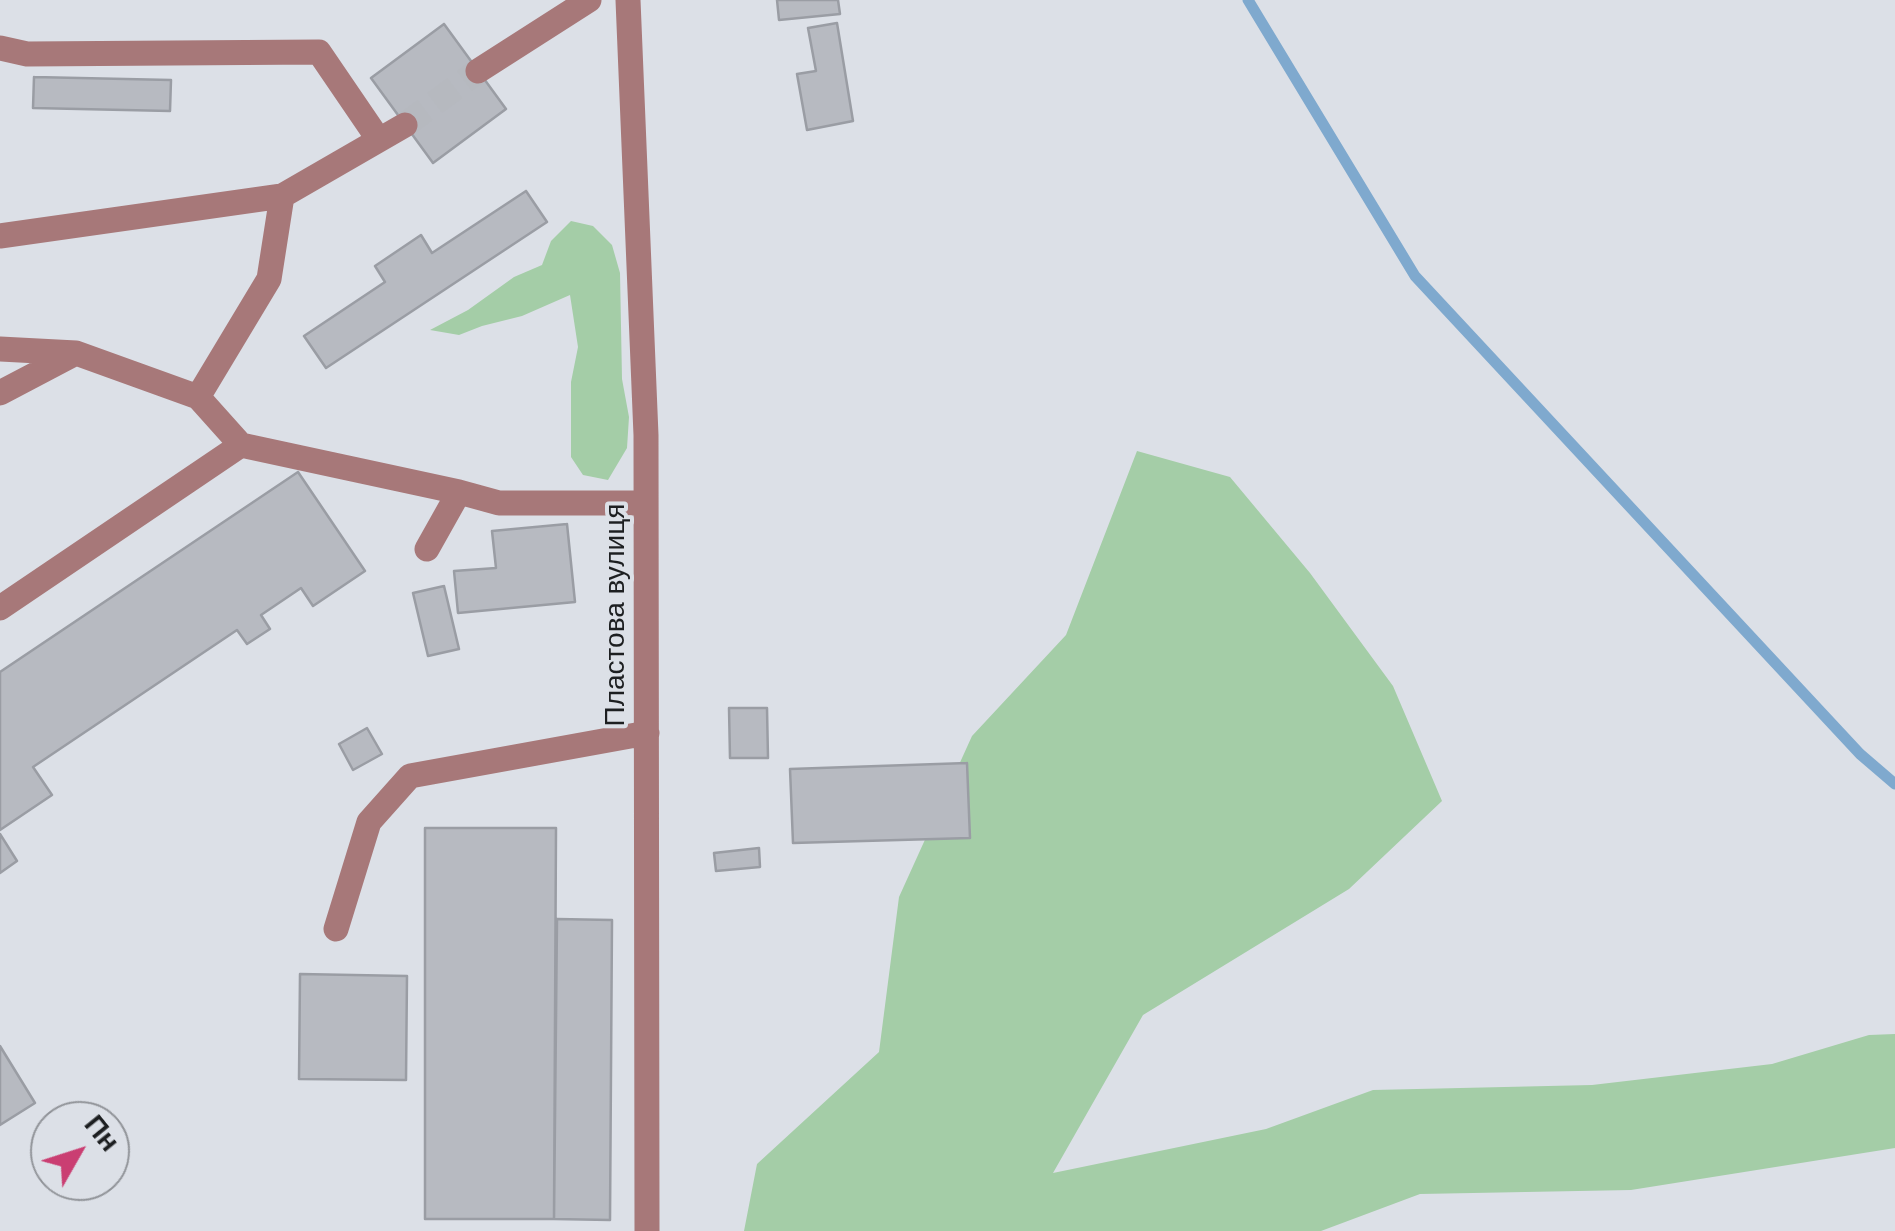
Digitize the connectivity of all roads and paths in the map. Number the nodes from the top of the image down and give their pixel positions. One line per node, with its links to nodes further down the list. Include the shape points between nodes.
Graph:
1 (589, 0): 4 (street)
2 (628, 0): 15 (street, Пластова вулиця)
3 (0, 48): 6 (street, via 27,54 319,52)
4 (478, 70)
5 (406, 125): 6 (street)
6 (379, 140): 7 (street)
7 (282, 196): 8 (street); 12 (street, via 269,278)
8 (0, 236)
9 (0, 350): 10 (street)
10 (76, 353): 11 (street); 12 (street)
11 (0, 392)
12 (198, 396): 13 (street)
13 (241, 445): 14 (street); 17 (street)
14 (459, 492): 15 (street, via 499,503); 16 (street)
15 (646, 503): 18 (street, Пластова вулиця)
16 (428, 549)
17 (0, 608)
18 (646, 733): 19 (street, via 410,776 369,822); 20 (street, Пластова вулиця)
19 (336, 929)
20 (648, 1231)

